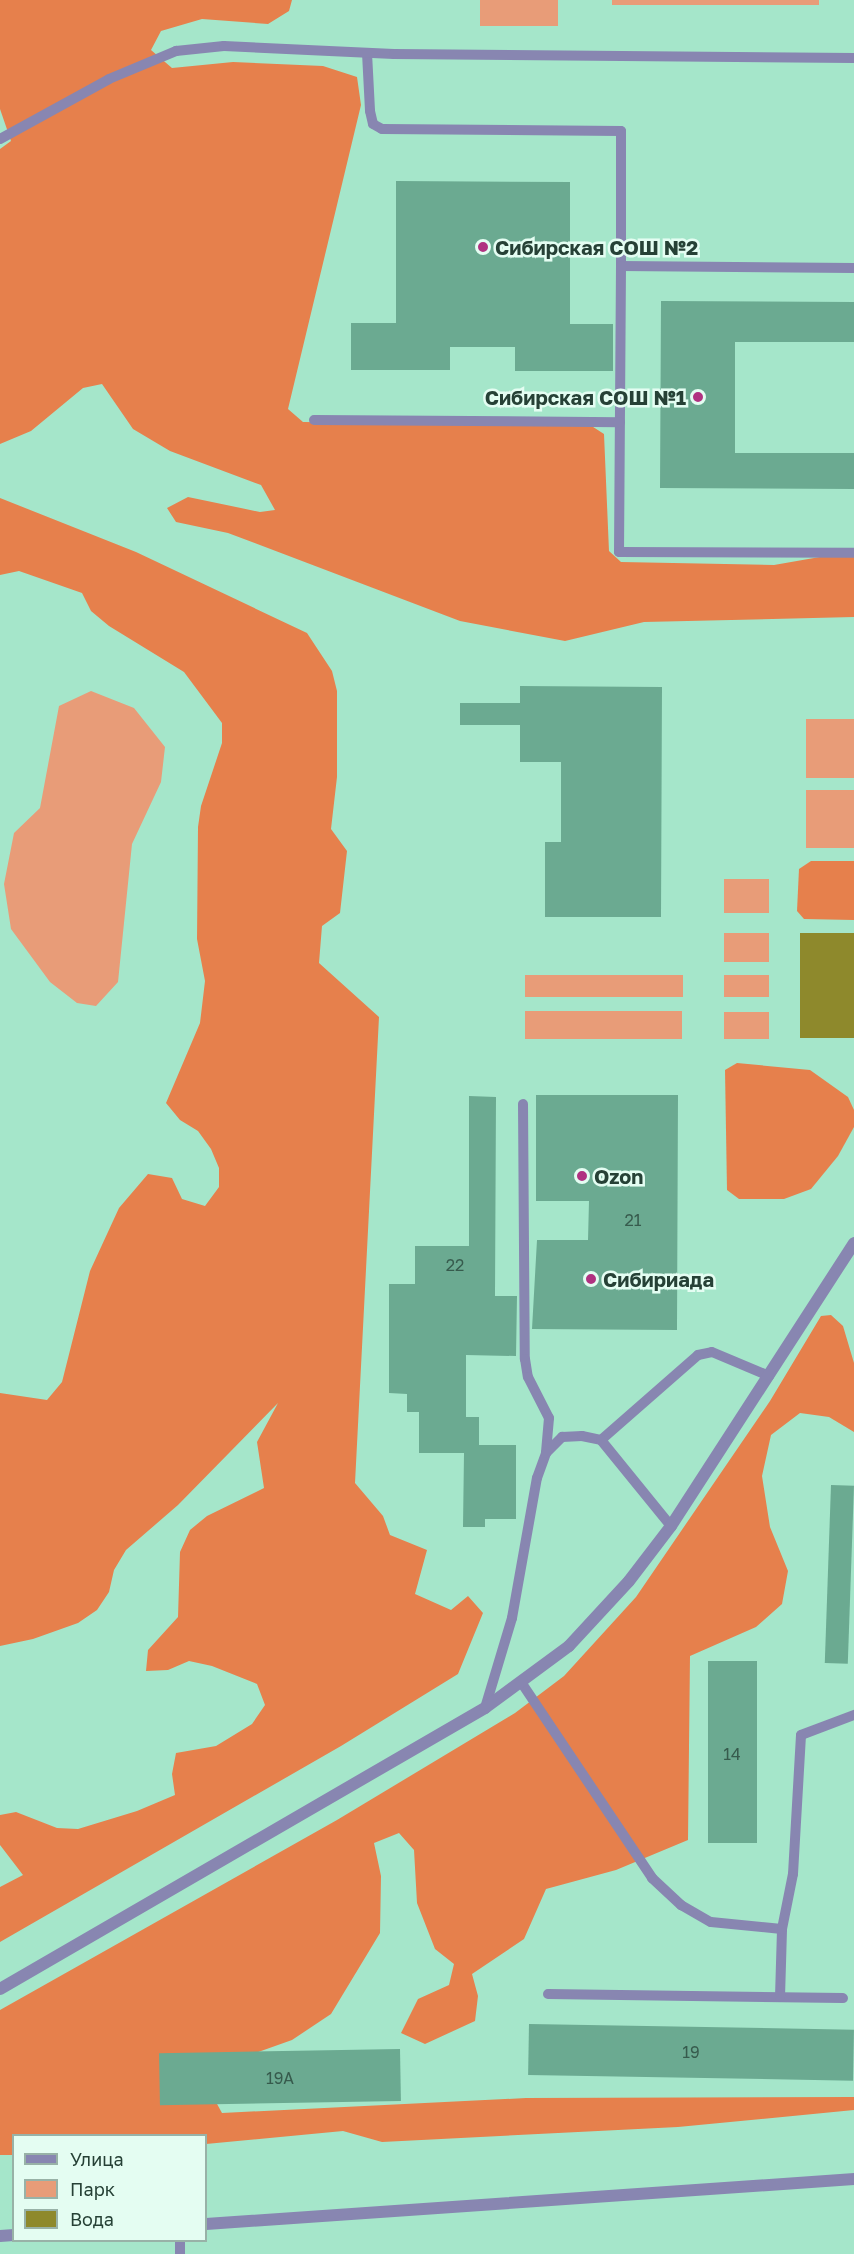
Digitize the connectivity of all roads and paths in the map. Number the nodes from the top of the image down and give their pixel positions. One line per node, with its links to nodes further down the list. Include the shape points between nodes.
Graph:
1 (367, 53): 2 (lane); 3 (lane, via 224,46 176,51 109,79); 4 (lane, via 370,111 373,124 382,129 621,131)
2 (854, 58)
3 (0, 139)
4 (621, 266): 5 (lane); 7 (lane)
5 (854, 268)
6 (314, 420): 7 (lane)
7 (620, 422): 8 (lane, via 619,552)
8 (854, 553)
9 (522, 1104): 13 (lane, via 525,1359 528,1377 549,1418)
10 (854, 1243): 11 (street)
11 (769, 1376): 12 (lane, via 712,1352 698,1355); 14 (street)
12 (601, 1440): 13 (lane, via 562,1437); 14 (lane)
13 (546, 1453): 16 (lane, via 537,1478 512,1618)
14 (671, 1526): 15 (street, via 629,1581 569,1646)
15 (521, 1682): 16 (street); 18 (lane, via 652,1878 681,1905 711,1922)
16 (485, 1708): 19 (street)
17 (854, 1715): 18 (lane, via 801,1735 793,1874)
18 (782, 1929): 21 (lane)
19 (0, 1989)
20 (548, 1994): 21 (lane)
21 (780, 1997): 22 (lane)
22 (843, 1998)
23 (854, 2179): 24 (street)
24 (207, 2224)

